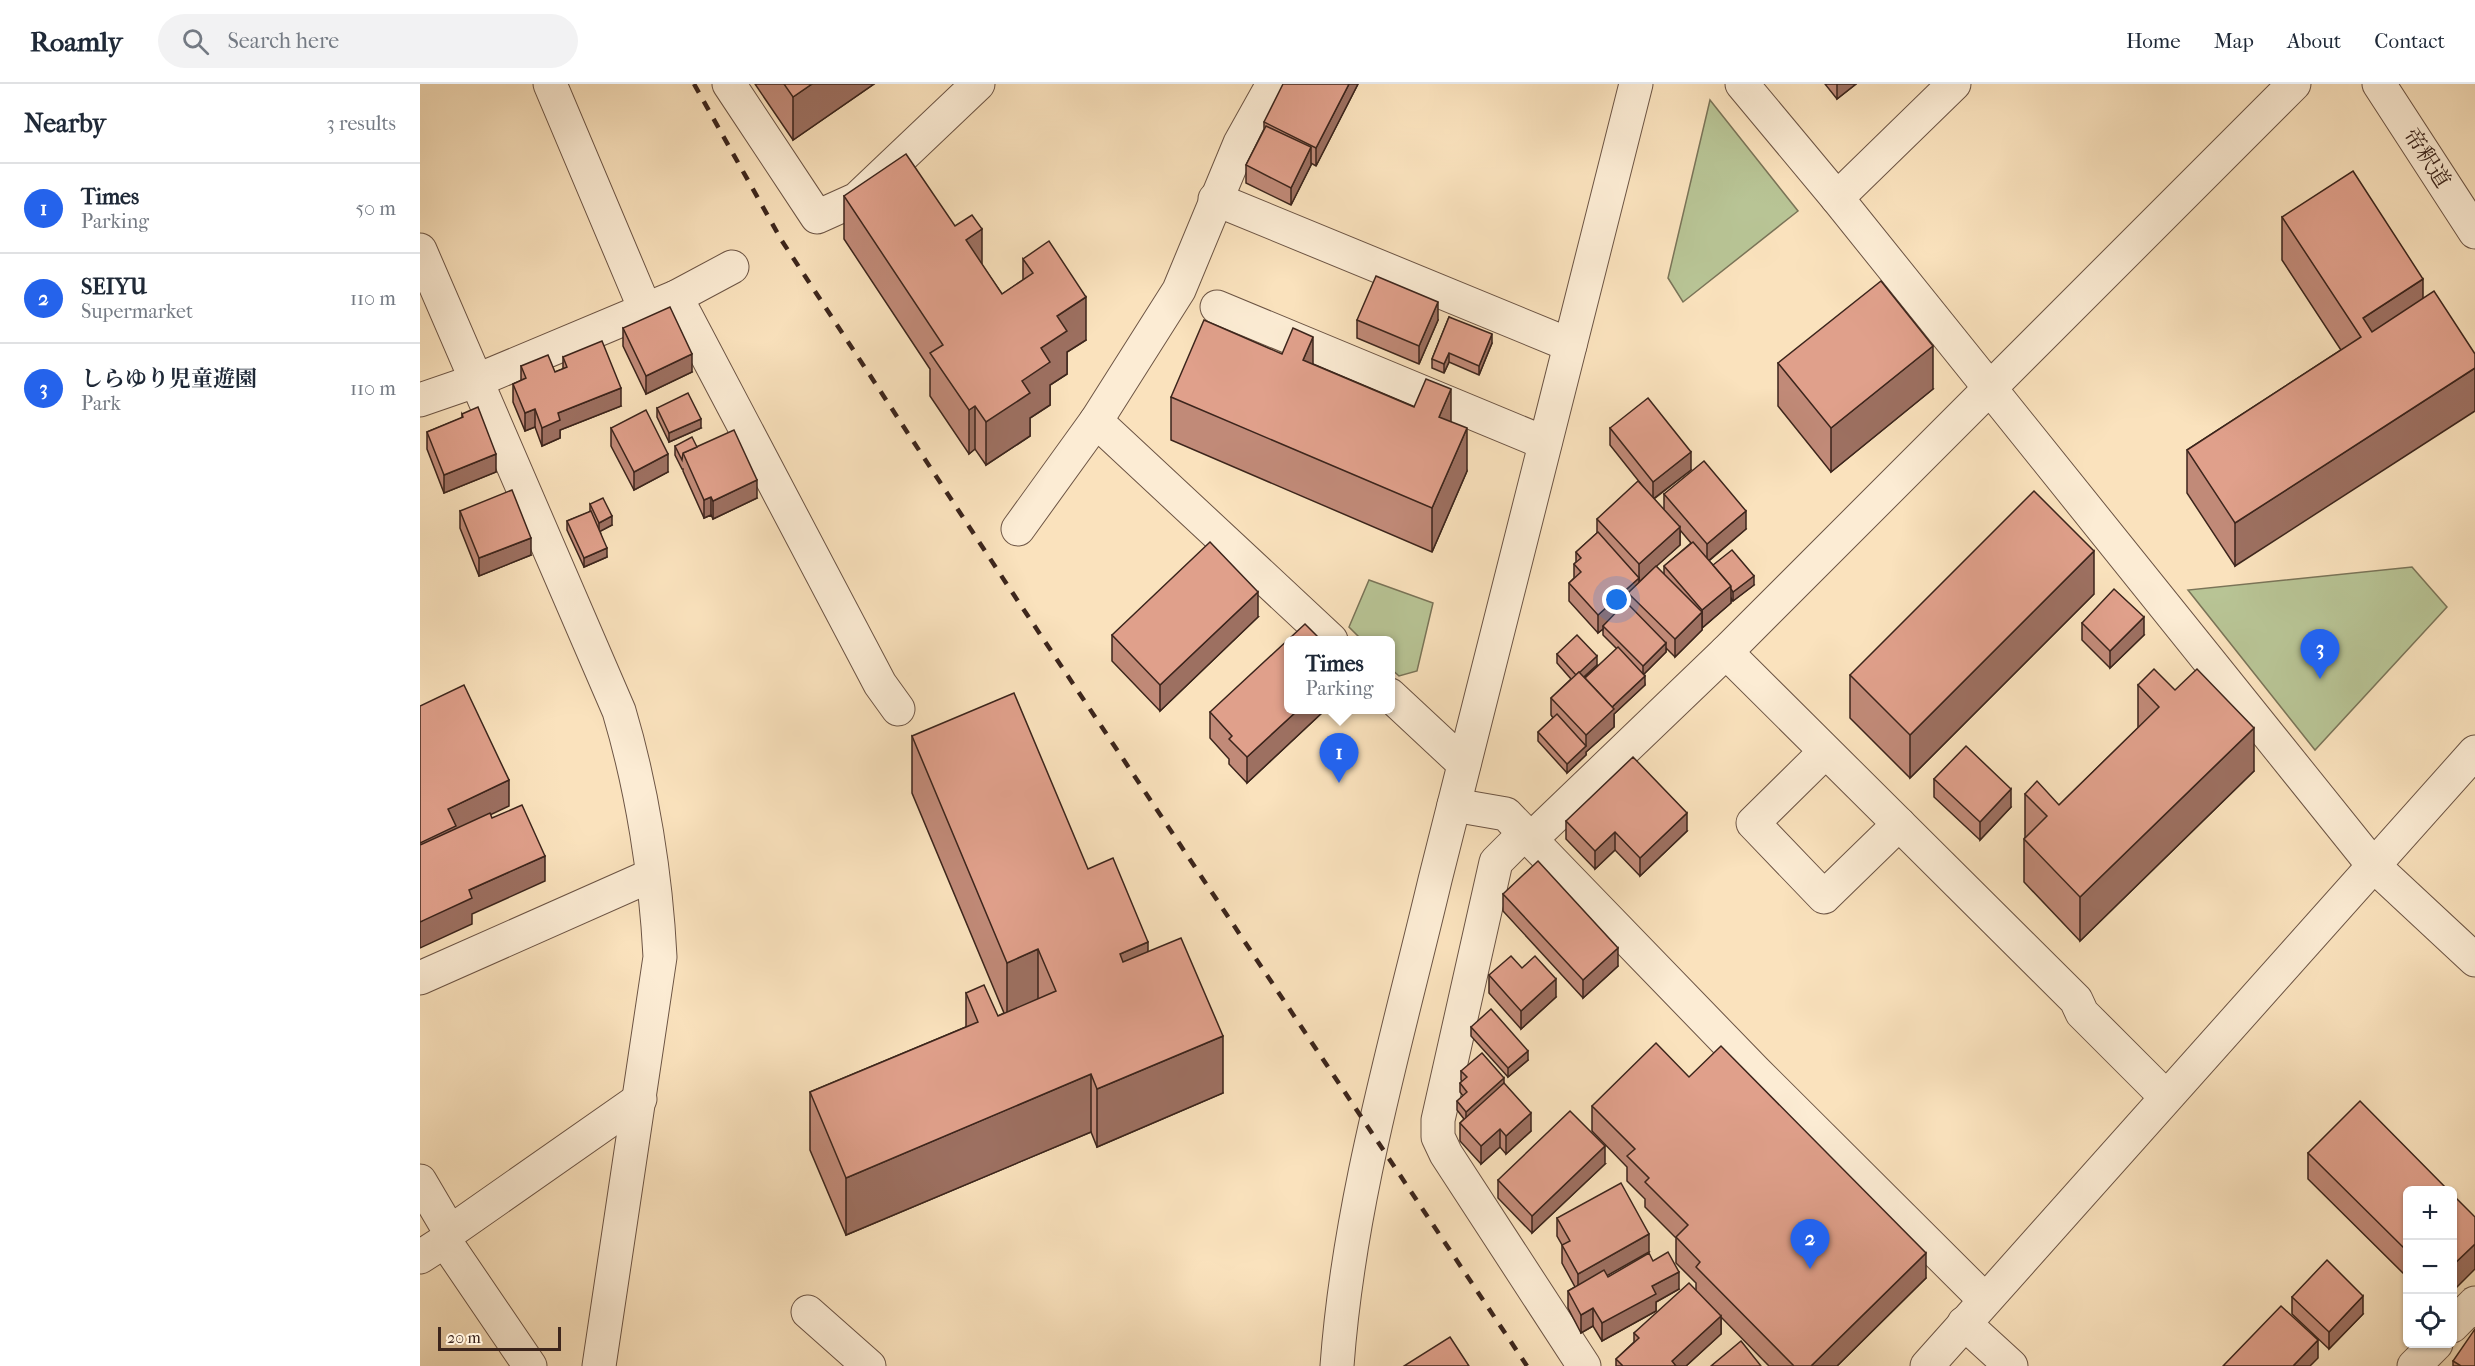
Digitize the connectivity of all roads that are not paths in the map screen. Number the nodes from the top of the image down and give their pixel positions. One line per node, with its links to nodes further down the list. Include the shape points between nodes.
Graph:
1 (550, 84): 17 (street)
2 (729, 84): 3 (street, via 817,217 857,199)
3 (978, 84)
4 (1273, 84): 11 (street)
5 (1636, 84): 18 (street)
6 (1742, 84): 10 (street)
7 (1954, 84): 10 (street)
8 (2294, 84): 20 (street)
9 (2379, 84): 12 (street, 帝釈道)
10 (1837, 198): 20 (street)
11 (1215, 199): 18 (street); 22 (street, via 1179,290)
12 (2475, 232)
13 (421, 256): 19 (street)
14 (732, 267): 15 (street)
15 (676, 297): 17 (street); 28 (street, via 880,684)
16 (1217, 308): 23 (street)
17 (645, 309): 19 (street)
18 (1570, 345): 23 (street)
19 (478, 380): 21 (street); 36 (street, via 620,711 635,766)
20 (1989, 387): 26 (street); 35 (street)
21 (420, 400)
22 (1096, 422): 24 (street); 25 (street)
23 (1545, 443): 31 (street)
24 (1018, 529)
25 (1327, 636)
26 (1726, 652): 29 (street); 34 (street)
27 (1395, 700): 31 (street)
28 (898, 709)
29 (1825, 752): 33 (street); 33 (street, via 1753,823 1824,897)
30 (2475, 752): 35 (street)
31 (1464, 764): 32 (street)
32 (1454, 805): 34 (street, via 1506,814); 51 (street, via 1373,1136 1340,1322)
33 (1899, 824): 39 (street, via 2076,1000 2082,1013)
34 (1528, 836): 45 (street, via 1755,1071); 52 (street, via 1496,861 1451,1054 1438,1137)
35 (2373, 865): 37 (street); 39 (street)
36 (651, 875): 38 (street); 40 (street, via 660,957)
37 (2475, 960)
38 (420, 978)
39 (2166, 1097): 45 (street)
40 (639, 1099): 42 (street); 49 (street)
41 (420, 1182): 42 (street)
42 (439, 1243): 48 (street)
43 (2475, 1303): 46 (street)
44 (808, 1312): 50 (street)
45 (1974, 1312): 53 (street); 54 (street)
46 (2457, 1321)
47 (2432, 1348): 55 (street)
48 (530, 1366)
49 (599, 1366)
50 (869, 1366)
51 (1337, 1366)
52 (1584, 1366)
53 (1927, 1366)
54 (2011, 1366)
55 (2414, 1366)

